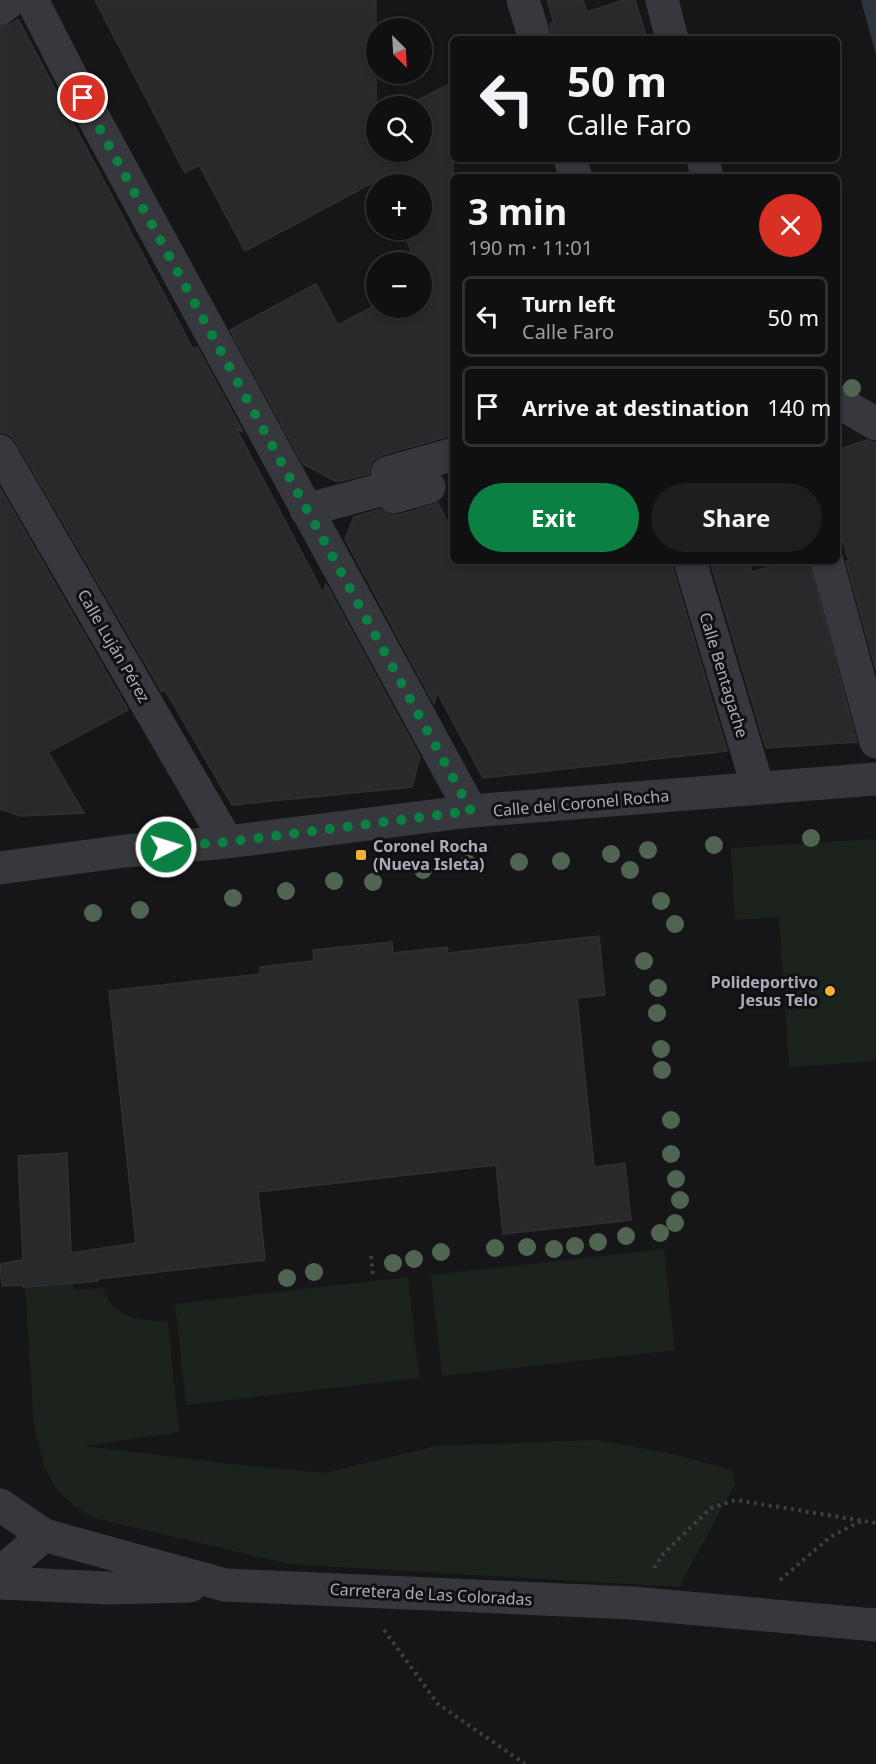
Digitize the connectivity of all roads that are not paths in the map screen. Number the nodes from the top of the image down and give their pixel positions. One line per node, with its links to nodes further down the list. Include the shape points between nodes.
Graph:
1 (11, 0): 5 (street)
2 (32, 0): 12 (street)
3 (523, 0): 6 (street)
4 (662, 0): 7 (street)
5 (0, 9)
6 (534, 36)
7 (671, 36)
8 (840, 403): 9 (street)
9 (876, 424)
10 (0, 451): 19 (street, Calle Luján Pérez)
11 (427, 476): 12 (street)
12 (306, 510): 18 (street)
13 (691, 564): 17 (street, Calle Bentagache)
14 (828, 564): 15 (street)
15 (876, 742)
16 (876, 779): 17 (street, Calle del Coronel Rocha)
17 (758, 788): 18 (street, Calle del Coronel Rocha)
18 (471, 811): 19 (street, Calle del Coronel Rocha)
19 (227, 842): 20 (street, Calle del Coronel Rocha)
20 (4, 860)
21 (0, 1505): 22 (street, Carretera de Las Coloradas)
22 (44, 1535): 23 (street); 25 (street, Carretera de Las Coloradas)
23 (0, 1573)
24 (0, 1583): 25 (street, via 106,1588)
25 (225, 1585): 26 (street, Carretera de Las Coloradas, via 632,1603)
26 (876, 1625)

